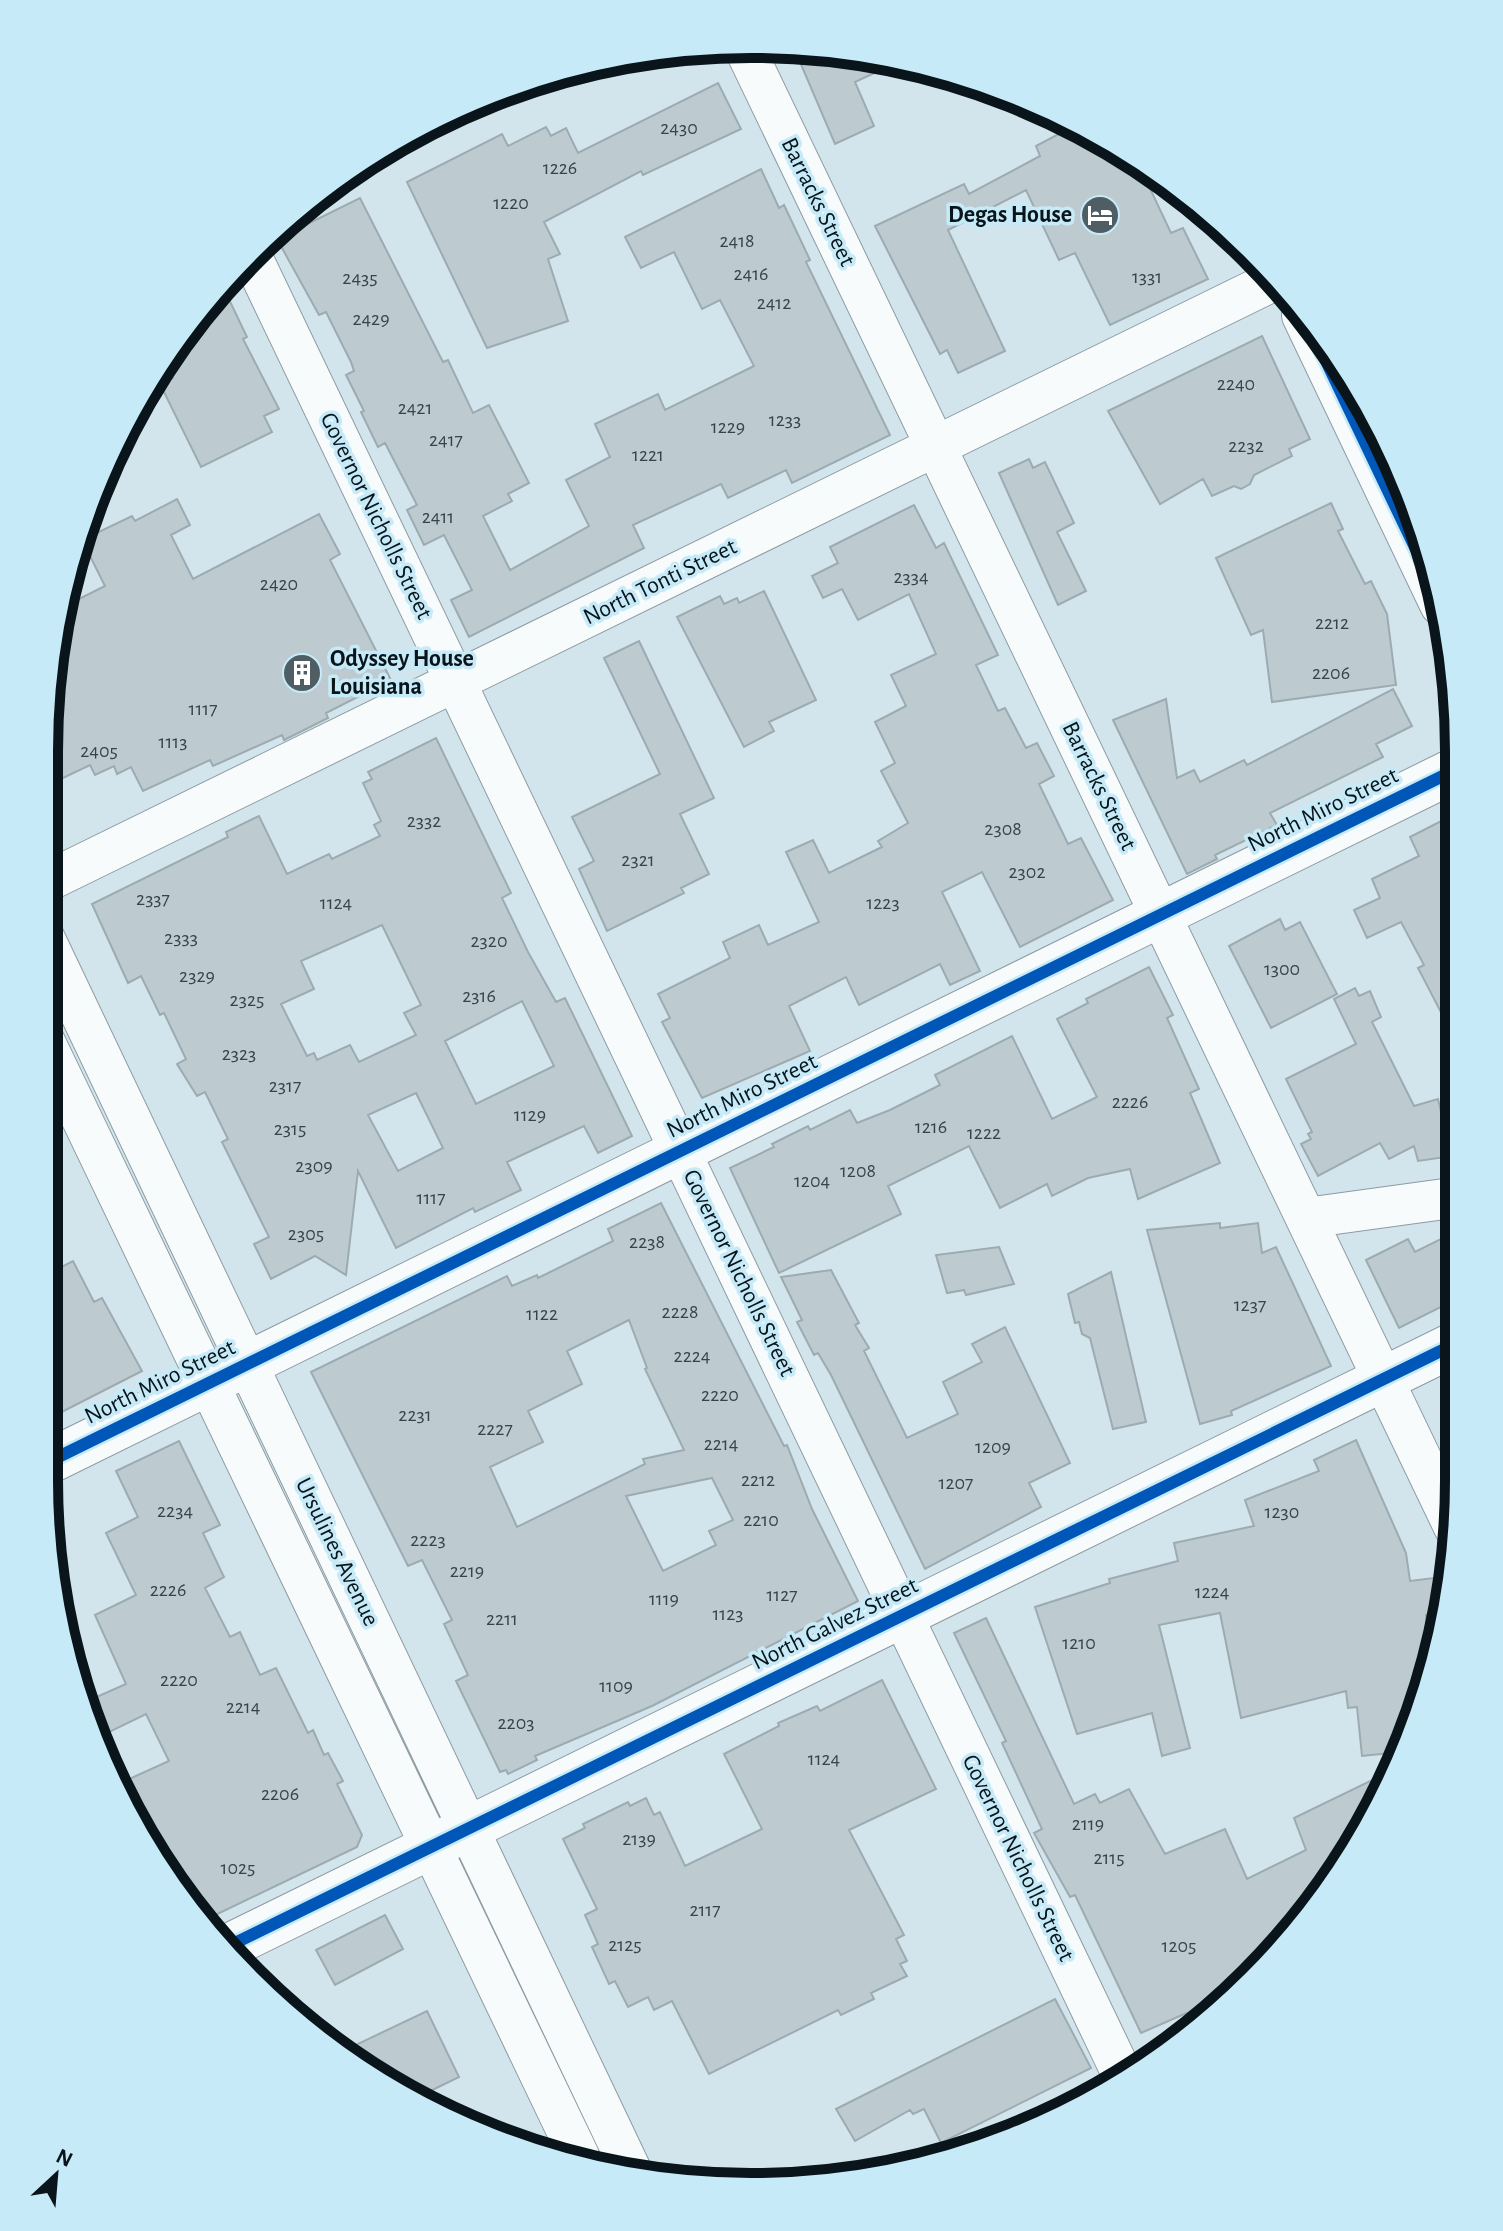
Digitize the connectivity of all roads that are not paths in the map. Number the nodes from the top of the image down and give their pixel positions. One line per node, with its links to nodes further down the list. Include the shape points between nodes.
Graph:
1 (749, 58): 5 (street, Barracks Street)
2 (256, 266): 7 (street, Governor Nicholls Street)
3 (1265, 285): 5 (street, North Tonti Street)
4 (1330, 369): 6 (street)
5 (936, 447): 7 (street, North Tonti Street); 10 (street, Barracks Street)
6 (1411, 539)
7 (456, 682): 9 (street, North Tonti Street); 13 (street, Governor Nicholls Street)
8 (1445, 775): 10 (street, North Miro Street)
9 (58, 876)
10 (1160, 915): 13 (street, North Miro Street); 15 (street, Barracks Street)
11 (58, 966): 17 (street, Ursulines Avenue)
12 (58, 1069): 19 (street, Ursulines Avenue)
13 (680, 1151): 17 (street, North Miro Street); 22 (street, Governor Nicholls Street)
14 (1445, 1199): 15 (street)
15 (1306, 1218): 18 (street, Barracks Street)
16 (1445, 1349): 18 (street, North Galvez Street)
17 (247, 1364): 19 (street, North Miro Street); 23 (street, Ursulines Avenue)
18 (1383, 1379): 21 (street, Barracks Street); 22 (street, North Galvez Street)
19 (209, 1383): 20 (street, North Miro Street); 23 (street, Ursulines Avenue)
20 (58, 1457)
21 (1444, 1507)
22 (903, 1615): 23 (street, North Galvez Street); 25 (street, Governor Nicholls Street)
23 (451, 1837): 24 (street, North Galvez Street); 26 (street, Ursulines Avenue); 27 (street, Ursulines Avenue)
24 (235, 1943)
25 (1119, 2067)
26 (577, 2150)
27 (627, 2162)

